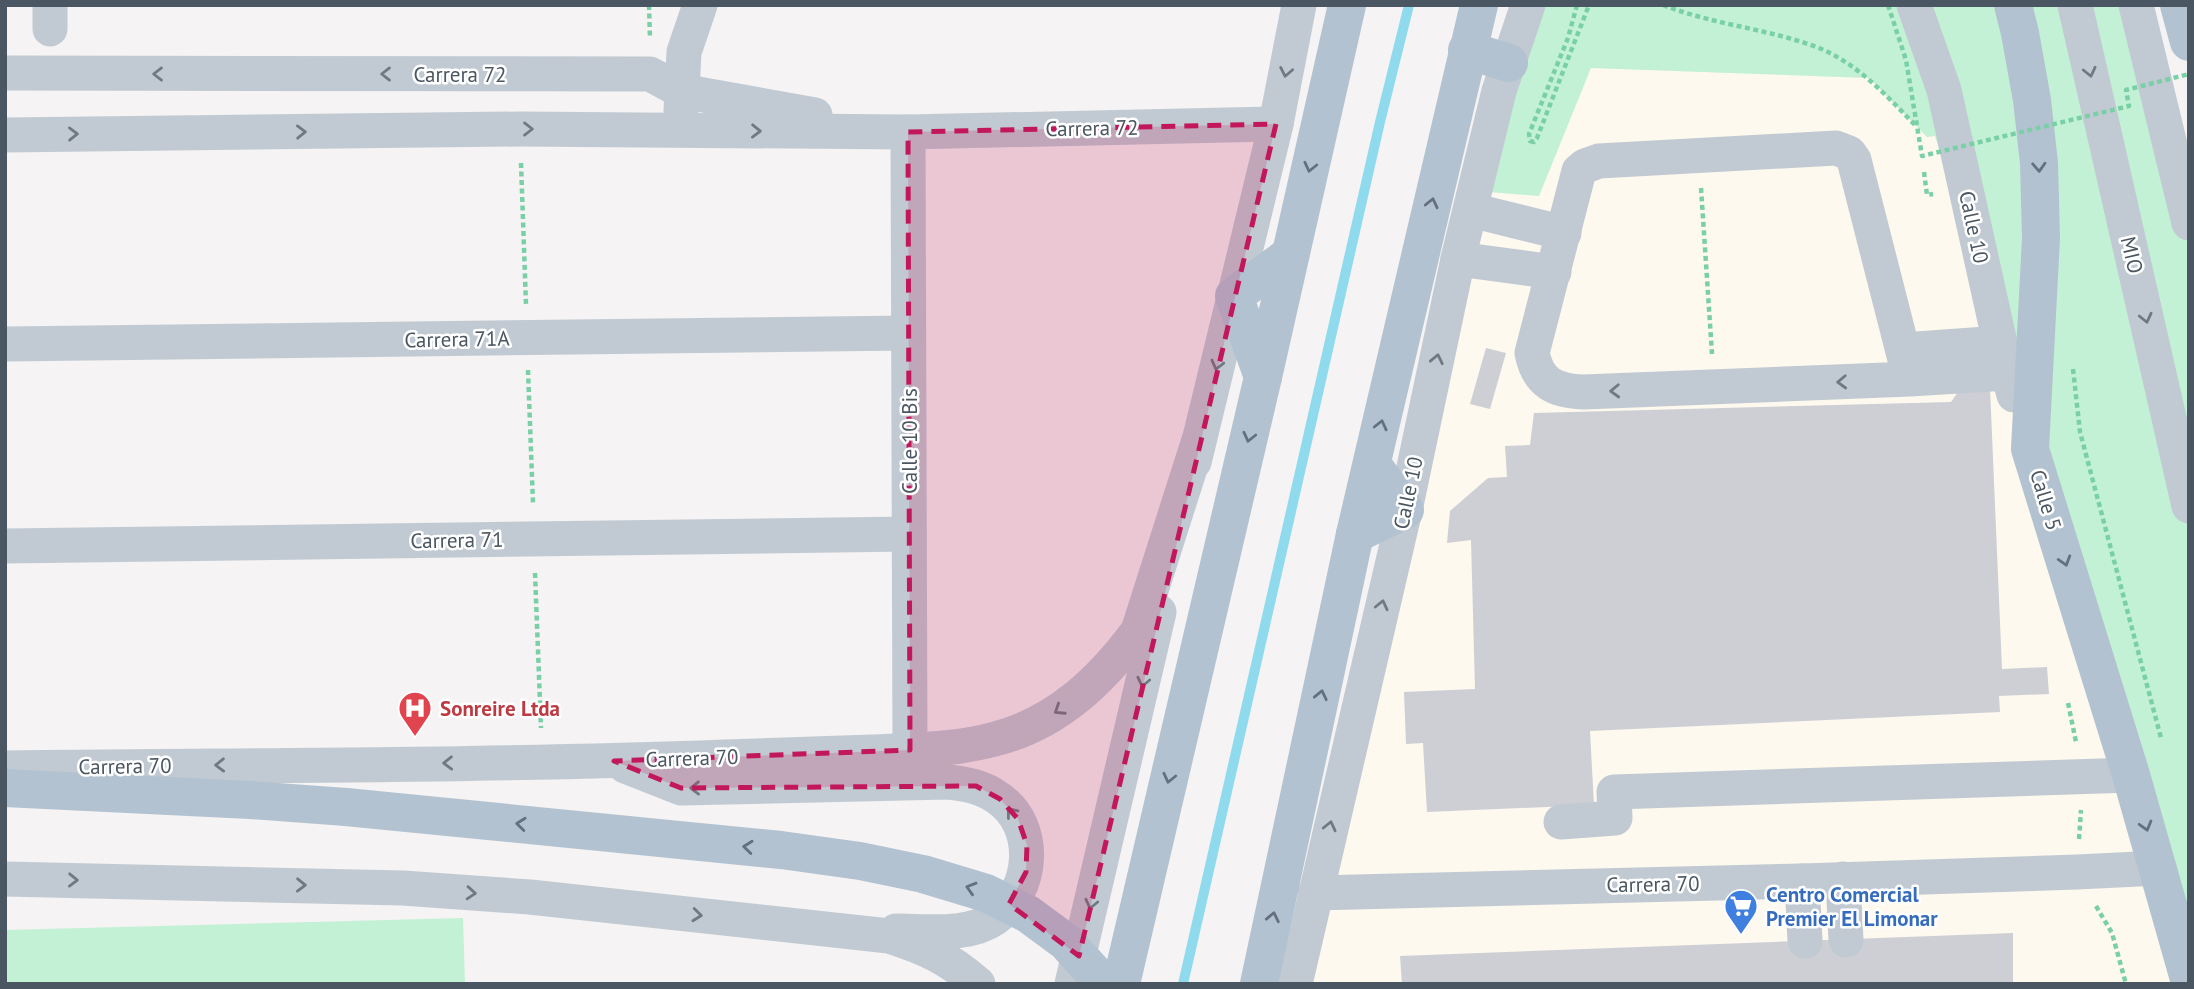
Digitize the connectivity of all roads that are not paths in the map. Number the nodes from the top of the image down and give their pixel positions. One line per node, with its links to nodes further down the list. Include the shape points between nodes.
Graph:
1 (700, 5): 15 (street, via 684,52)
2 (1299, 5): 16 (street, one-way to 16)
3 (1347, 5): 23 (main road, one-way to 23)
4 (1479, 5): 12 (main road, Calle 10)
5 (1528, 5): 13 (street, Calle 10)
6 (1914, 5): 29 (street, Calle 10, via 1944,90)
7 (2012, 5): 33 (main road, Calle 5, one-way to 33, via 2043,111)
8 (2076, 5): 35 (street, MIO, one-way to 35)
9 (2136, 5): 21 (street)
10 (2179, 5): 11 (main road)
11 (2189, 42)
12 (1467, 50): 13 (main road); 34 (main road, Calle 10, one-way to 12)
13 (1508, 63): 20 (street, Calle 10)
14 (5, 73): 15 (street, Carrera 72, one-way to 14, via 650,74)
15 (681, 91): 17 (street); 18 (street, Carrera 72)
16 (1276, 124): 18 (street, Carrera 72); 26 (street)
17 (680, 130): 18 (street, Carrera 72, one-way to 18); 19 (street, Carrera 72, one-way to 17)
18 (908, 132): 27 (street, Calle 10 Bis)
19 (5, 135)
20 (1471, 210): 22 (street); 24 (street, Calle 10)
21 (2189, 223)
22 (1564, 233): 25 (street); 30 (street, via 1579,171 1600,161 1836,148 1849,153)
23 (1290, 255): 26 (main road); 31 (main road)
24 (1458, 259): 25 (street); 36 (street, Calle 10, one-way to 24)
25 (1554, 272): 30 (street, one-way to 25, via 1715,387 1583,393 1558,389 1547,382 1532,353)
26 (1234, 296): 31 (main road); 32 (street, one-way to 32)
27 (908, 334): 28 (street, Carrera 71A); 37 (street, Calle 10 Bis)
28 (5, 344)
29 (2004, 358): 30 (street); 33 (street, Calle 10)
30 (1907, 365)
31 (1263, 377): 58 (main road, one-way to 58)
32 (1199, 440): 40 (street, Carrera 70, one-way to 40, via 1138,631 1111,666 1074,700 1019,731 970,745); 56 (street, one-way to 56)
33 (2030, 449): 43 (main road, Calle 5, one-way to 43)
34 (1372, 464): 36 (main road); 38 (main road, Calle 10)
35 (2189, 506)
36 (1405, 510): 38 (main road); 50 (street, Calle 10, one-way to 36)
37 (909, 534): 39 (street, Carrera 71); 40 (street, Calle 10 Bis)
38 (1355, 534): 59 (main road, Calle 10, one-way to 38)
39 (5, 546)
40 (910, 750): 41 (street, Carrera 70)
41 (614, 761): 42 (street, Carrera 70, one-way to 42); 51 (street, one-way to 41, via 971,929 995,918 1016,898 1026,872 1027,845 1018,819 1000,799 976,786 948,782 681,788)
42 (5, 768)
43 (2131, 775): 45 (street, via 1614,792 1615,818); 46 (main road, Calle 5, one-way to 46)
44 (5, 788): 57 (main road, one-way to 44, bridge, via 1066,942 1028,914 986,893 860,861 346,807)
45 (1561, 822)
46 (2159, 867): 48 (street, Carrera 70); 54 (main road, Calle 5)
47 (5, 879): 51 (street, one-way to 51, via 403,888)
48 (1843, 879): 49 (street, Carrera 70); 52 (street)
49 (1802, 881): 50 (street, Carrera 70); 53 (street)
50 (1315, 893): 60 (street, Calle 10)
51 (854, 932): 55 (street, via 889,936 923,947)
52 (1846, 940)
53 (1805, 941)
54 (2189, 979)
55 (978, 984)
56 (1072, 984)
57 (1104, 984)
58 (1121, 984)
59 (1259, 984)
60 (1295, 984)

